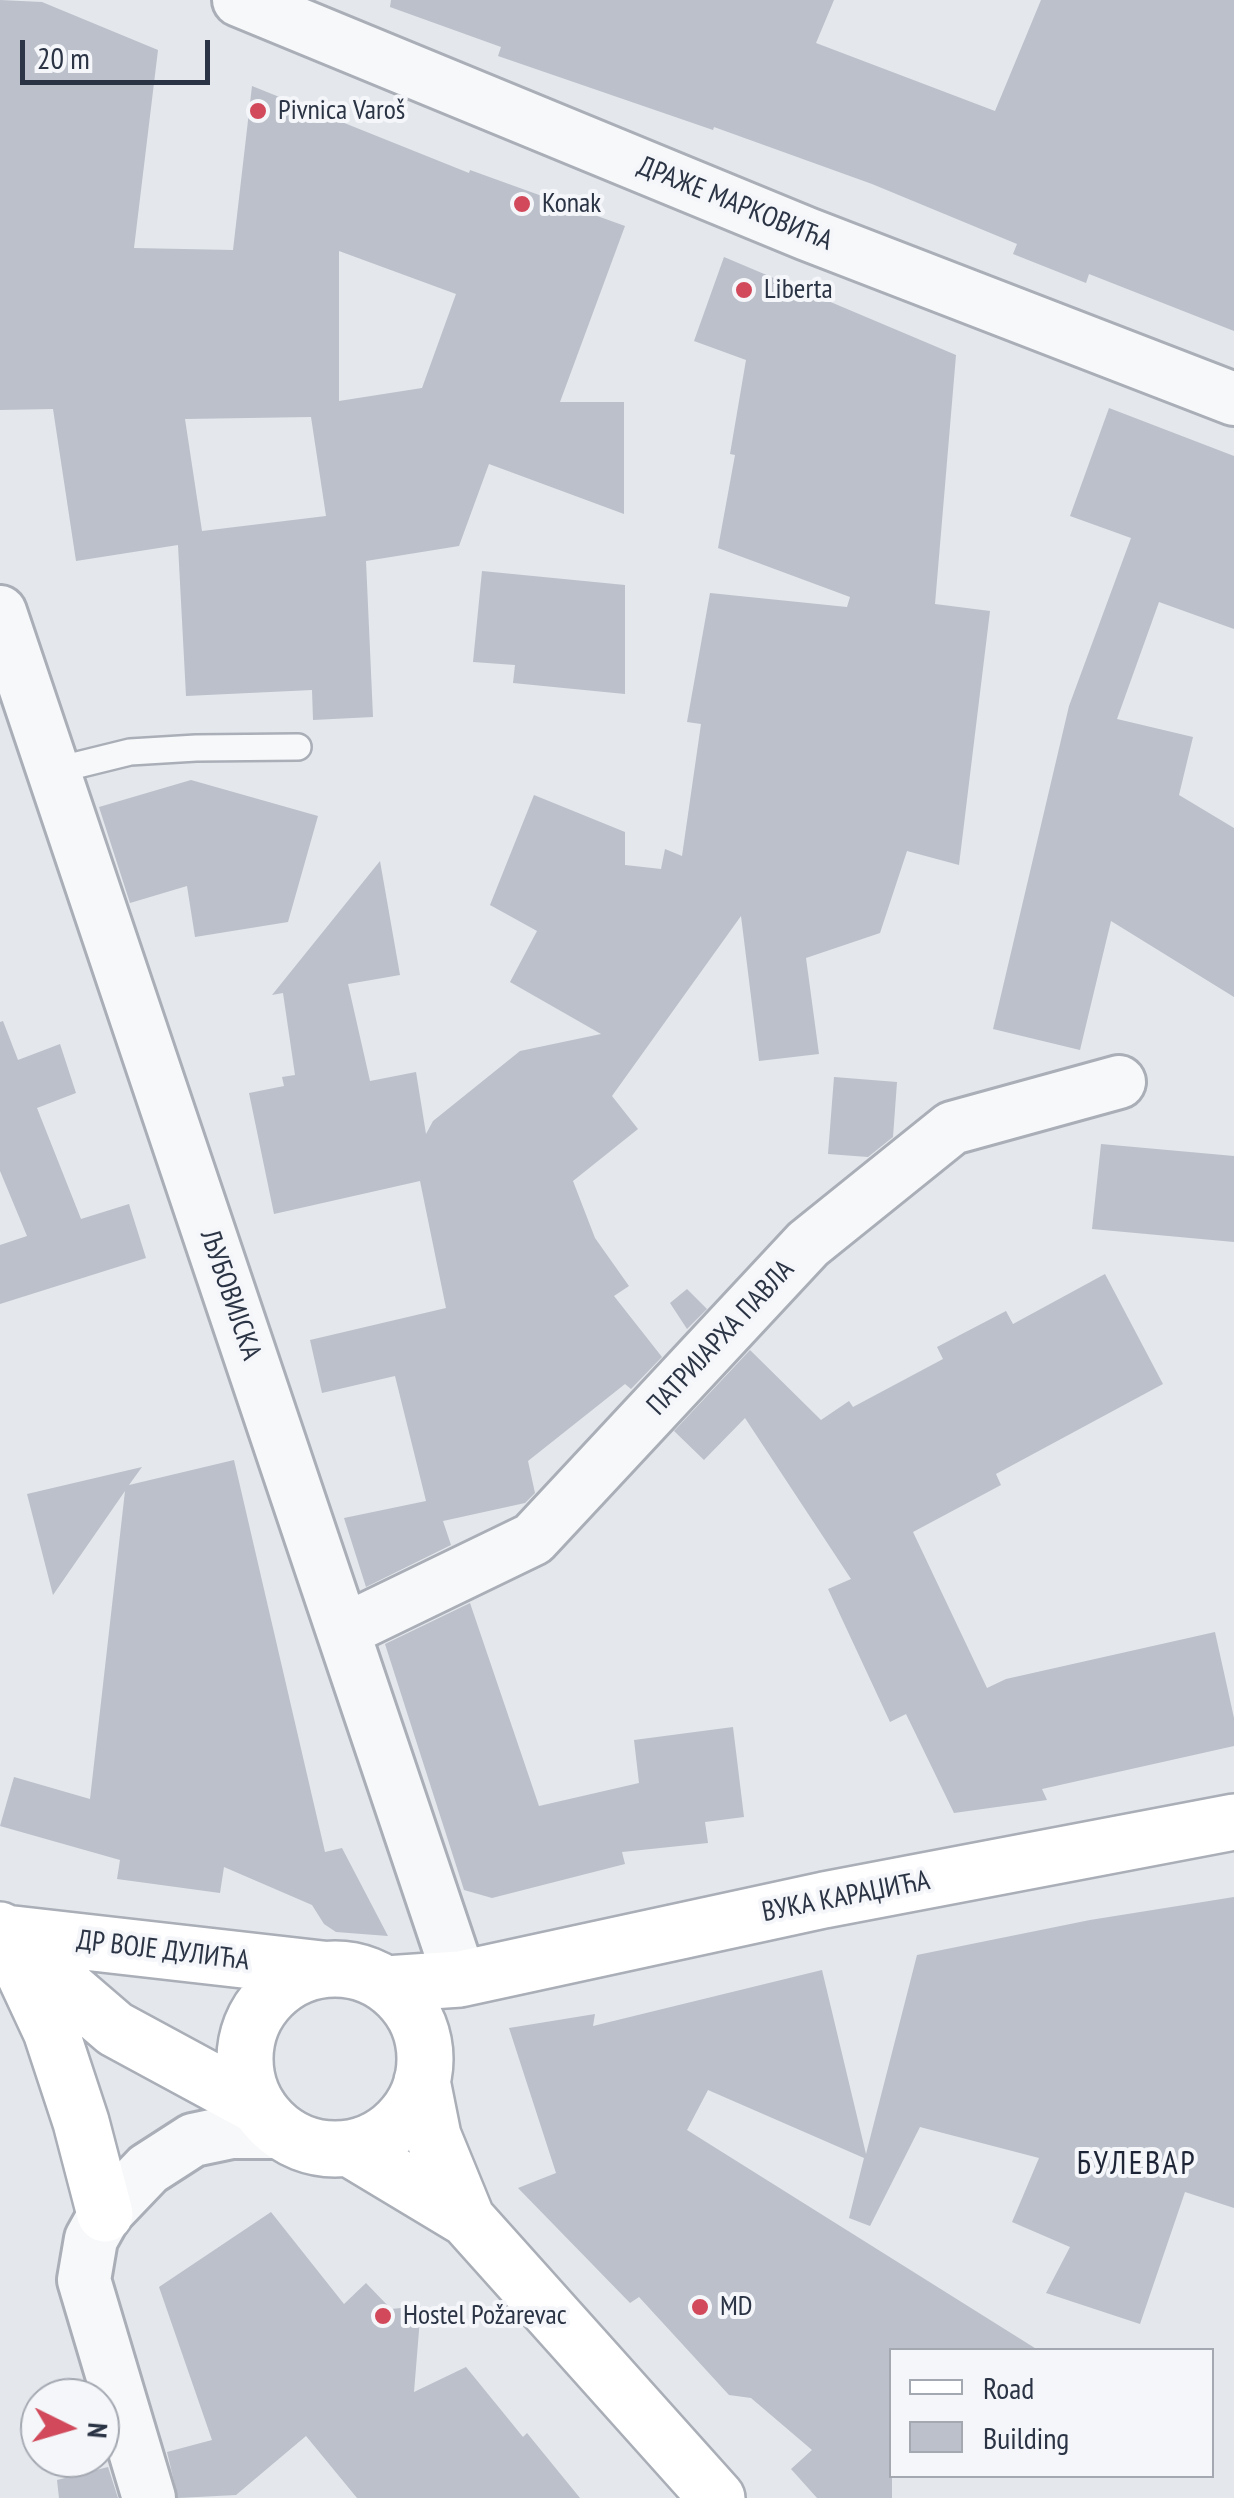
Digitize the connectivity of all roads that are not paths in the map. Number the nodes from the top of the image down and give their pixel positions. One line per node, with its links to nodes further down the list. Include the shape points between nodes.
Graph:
1 (238, 0): 2 (street, ДРАЖЕ МАРКОВИЋА, via 807,234)
2 (1234, 399)
3 (0, 612): 5 (street, ЉУБОВИЈСКА)
4 (298, 747): 5 (lane, via 130,752)
5 (54, 771): 7 (street, ЉУБОВИЈСКА)
6 (1119, 1082): 7 (street, ПАТРИЈАРХА ПАВЛА, via 952,1128 808,1244 533,1538)
7 (343, 1632): 11 (street, ЉУБОВИЈСКА)
8 (1234, 1822): 11 (main road, ВУКА КАРАЏИЋА, via 824,1900)
9 (2, 1931): 10 (main road, ДР ВОЈЕ ДУЛИЋА); 14 (main road, ДР ВОЈЕ ДУЛИЋА, via 115,2030); 16 (main road, via 51,2031)
10 (322, 1969): 12 (main road, via 366,1974); 14 (main road, via 276,1990 248,2034 248,2084)
11 (460, 1979): 12 (main road, ВУКА КАРАЏИЋА); 13 (main road)
12 (386, 1984): 13 (main road, via 418,2022)
13 (423, 2063): 15 (main road, via 412,2105 396,2126); 17 (main road, via 433,2136)
14 (270, 2120): 15 (main road, via 303,2143); 16 (street, via 193,2140 148,2169)
15 (349, 2148): 17 (main road)
16 (105, 2214): 18 (street, via 91,2240 84,2280)
17 (467, 2219): 19 (main road)
18 (149, 2498)
19 (716, 2498)

